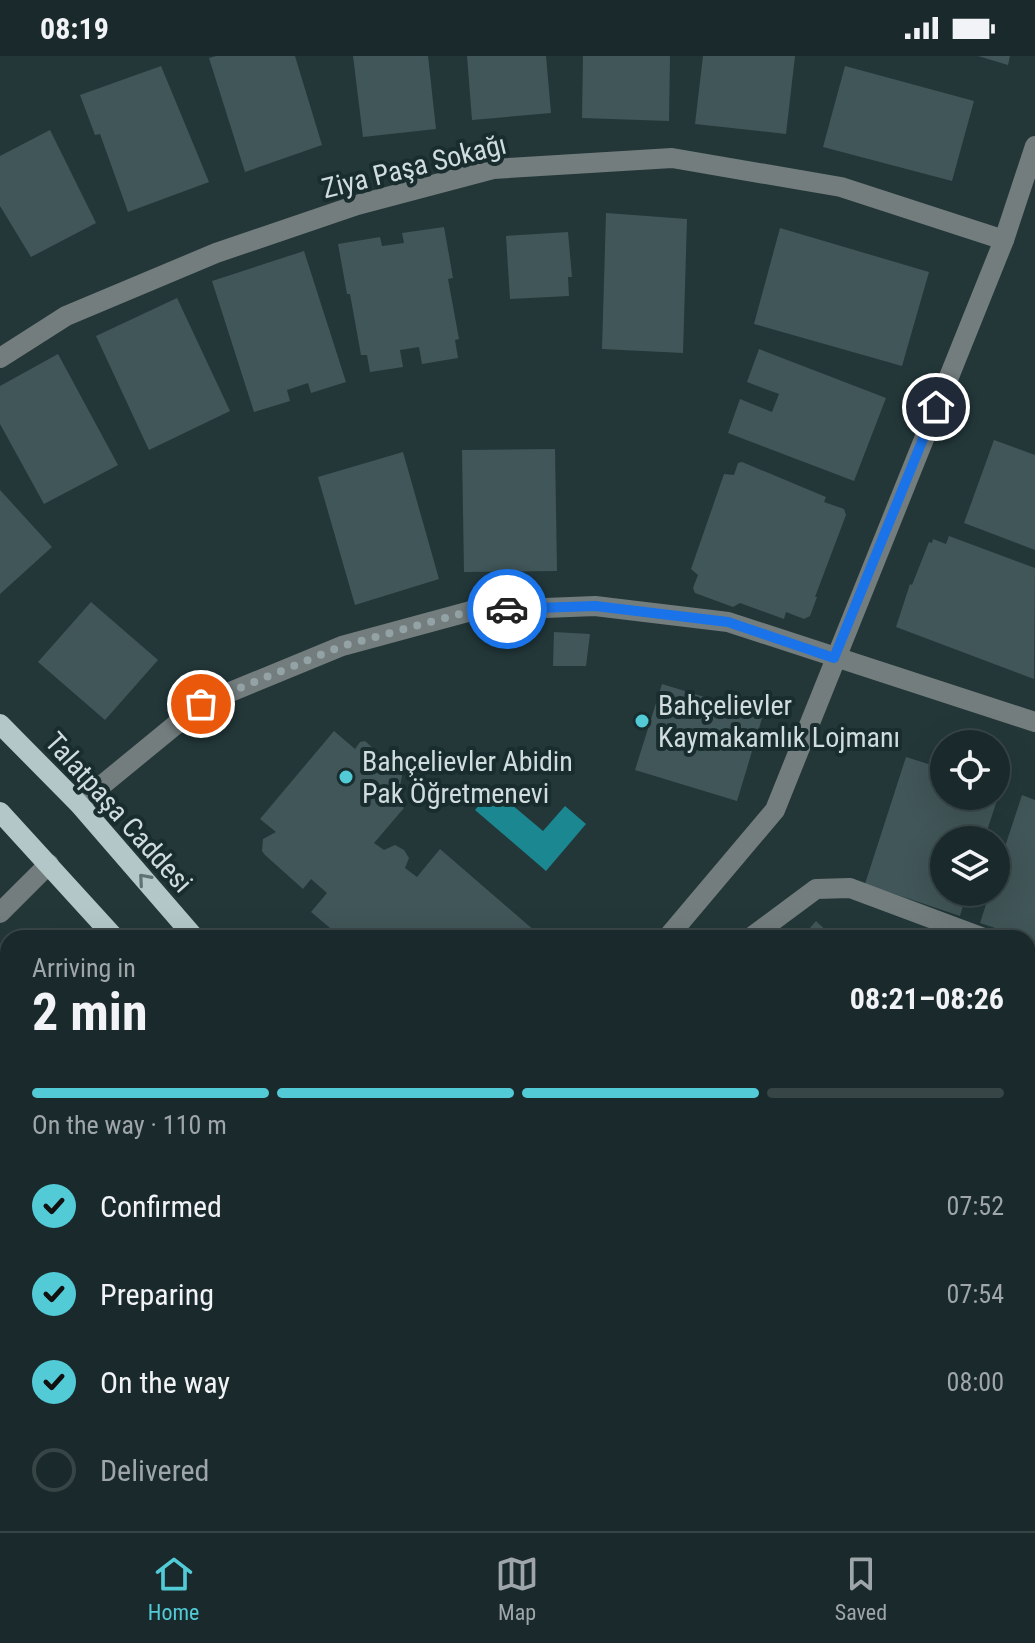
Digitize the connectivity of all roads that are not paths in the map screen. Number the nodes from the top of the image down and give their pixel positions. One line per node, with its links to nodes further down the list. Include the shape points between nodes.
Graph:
1 (1035, 146): 2 (street)
2 (1004, 240): 3 (street, Ziya Paşa Sokağı, via 841,187 672,158 493,169 357,205 216,253 66,316); 4 (street)
3 (0, 358)
4 (834, 658): 5 (street); 7 (street, via 728,622 595,606 471,611 342,646 201,704); 13 (street, via 775,810)
5 (1035, 722)
6 (0, 724): 7 (main road, Talatpaşa Caddesi)
7 (79, 804): 12 (main road, Talatpaşa Caddesi, one-way to 7)
8 (0, 812): 9 (main road)
9 (49, 864): 10 (street); 11 (main road)
10 (0, 913)
11 (108, 930)
12 (188, 930)
13 (674, 930)
14 (761, 930): 15 (street, via 816,889 850,888)
15 (963, 930)

